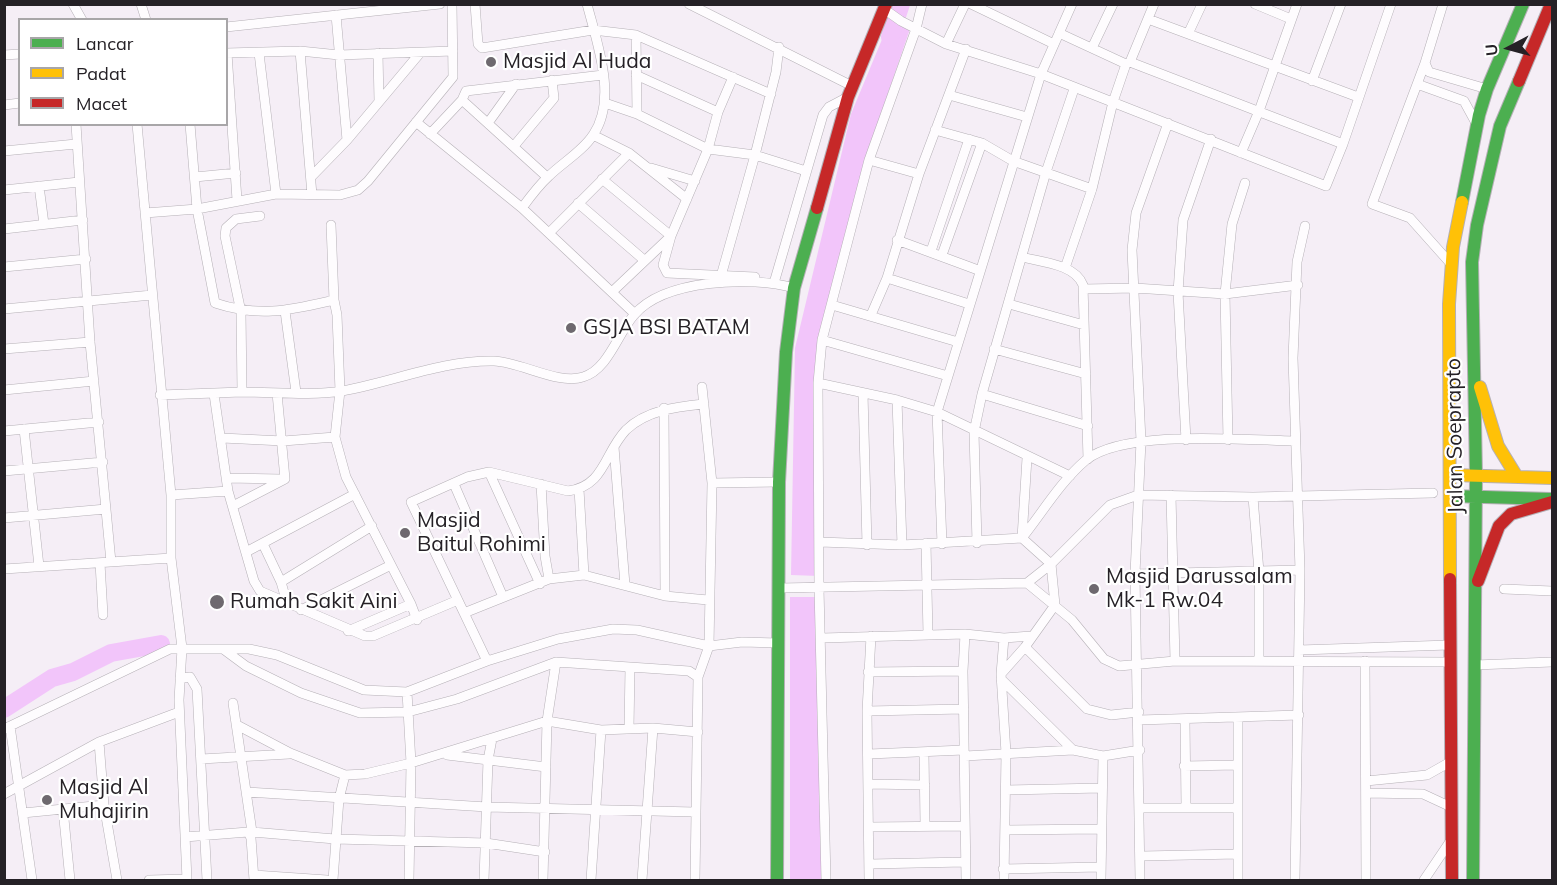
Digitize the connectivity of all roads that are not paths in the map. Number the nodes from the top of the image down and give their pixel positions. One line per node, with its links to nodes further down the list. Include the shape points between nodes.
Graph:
1 (73, 4): 23 (street)
2 (440, 4): 22 (street)
3 (452, 4): 38 (street)
4 (476, 4): 28 (street, via 478,44 482,48)
5 (586, 4): 28 (street)
6 (689, 4): 34 (street)
7 (922, 4): 27 (street)
8 (965, 4): 32 (street)
9 (971, 4): 33 (street)
10 (1113, 4): 35 (street)
11 (1154, 4): 24 (street)
12 (1202, 4): 30 (street)
13 (1255, 4): 25 (street)
14 (1298, 4): 25 (street)
15 (1341, 4): 53 (street)
16 (1391, 4): 61 (street)
17 (1443, 4): 45 (street)
18 (1523, 4): 57 (main road, Jalan Soeprapto)
19 (1068, 6): 29 (street)
20 (886, 8): 27 (street); 58 (main road)
21 (1550, 12): 162 (main road, Jalan Soeprapto, via 1500,126 1477,225 1472,262)
22 (336, 15): 26 (street); 39 (street)
23 (81, 18)
24 (1148, 19): 30 (street); 44 (street)
25 (1291, 19): 47 (street)
26 (228, 27)
27 (916, 29): 32 (street); 92 (street)
28 (593, 30): 31 (street); 49 (street)
29 (1059, 33): 33 (street); 35 (street)
30 (1188, 34): 47 (street)
31 (636, 35): 50 (street); 51 (street)
32 (946, 44): 36 (street)
33 (1054, 44): 48 (street)
34 (779, 47): 58 (street); 59 (street)
35 (1092, 48): 44 (street)
36 (966, 50): 48 (street); 60 (street)
37 (300, 51): 39 (street); 43 (street); 100 (street)
38 (453, 51): 42 (street); 70 (street, via 453,77)
39 (339, 52): 41 (street); 81 (street)
40 (228, 53): 43 (street)
41 (378, 53): 42 (street); 63 (street)
42 (420, 53): 63 (street)
43 (259, 54): 109 (street)
44 (1128, 63): 64 (street); 66 (street)
45 (1425, 63): 55 (street); 57 (street, via 1429,72)
46 (228, 66): 97 (street)
47 (1275, 67): 53 (street); 66 (street)
48 (1041, 74): 56 (street); 69 (street)
49 (603, 75): 52 (street); 65 (street)
50 (636, 75): 67 (street); 68 (street)
51 (733, 77): 59 (street); 67 (street)
52 (552, 80): 54 (street); 86 (street, via 554,98)
53 (1312, 81): 61 (street)
54 (516, 84): 62 (street, via 466,91); 71 (street)
55 (1417, 84): 73 (street, via 1464,101); 131 (street, via 1372,204 1410,218)
56 (1074, 89): 64 (street); 96 (street)
57 (1487, 89): 73 (main road, Jalan Soeprapto)
58 (850, 92): 95 (street, via 823,115); 139 (main road)
59 (771, 94): 91 (street)
60 (949, 95): 69 (street); 77 (street)
61 (1358, 97): 85 (street)
62 (462, 100): 71 (street); 78 (street)
63 (379, 102): 81 (street)
64 (1113, 102): 72 (street); 107 (street)
65 (605, 103): 68 (street); 79 (street)
66 (1260, 111): 85 (street); 90 (street)
67 (718, 112): 87 (street)
68 (637, 114): 87 (street)
69 (1027, 117): 93 (street)
70 (416, 122): 78 (street); 110 (street, via 357,190 340,195)
71 (488, 123): 86 (street)
72 (1168, 123): 82 (street); 140 (street, via 1136,213 1132,250)
73 (1477, 125): 131 (main road, Jalan Soeprapto)
74 (76, 126): 84 (street)
75 (137, 126): 116 (street)
76 (190, 126): 99 (street)
77 (935, 130): 80 (street); 98 (street)
78 (430, 134): 114 (street)
79 (593, 135): 89 (street); 101 (street)
80 (969, 139): 83 (street); 126 (street)
81 (347, 140): 100 (street)
82 (1211, 140): 90 (street); 143 (street, via 1183,220)
83 (982, 143): 93 (street); 127 (street)
84 (76, 144): 88 (street); 104 (street)
85 (1343, 144): 90 (street, via 1326,186)
86 (514, 146): 101 (street)
87 (708, 149): 91 (street); 103 (street)
88 (4, 151)
89 (629, 153): 94 (street); 102 (street)
90 (1241, 153)
91 (755, 155): 95 (street); 135 (street)
92 (869, 160): 98 (street); 150 (street)
93 (1013, 161): 96 (street); 134 (street)
94 (647, 167): 103 (street); 111 (street)
95 (806, 171): 137 (street)
96 (1046, 172): 107 (street); 128 (street)
97 (236, 173): 99 (street); 112 (street)
98 (919, 174): 125 (street)
99 (195, 177): 115 (street)
100 (310, 177): 110 (street)
101 (547, 177): 114 (street)
102 (602, 179): 113 (street); 124 (street)
103 (694, 181): 111 (street)
104 (79, 183): 106 (street); 118 (street)
105 (1245, 183): 144 (street, via 1232,224)
106 (39, 186): 108 (street); 119 (street)
107 (1092, 189): 133 (street)
108 (4, 190)
109 (276, 194): 110 (street); 112 (street)
110 (312, 195)
111 (687, 199): 124 (street)
112 (237, 200): 115 (street)
113 (579, 204): 123 (street); 130 (street)
114 (522, 207): 123 (street)
115 (197, 209): 116 (street); 153 (street, via 215,303)
116 (145, 213): 145 (street)
117 (260, 216): 153 (street, via 236,219 226,228)
118 (83, 220): 119 (street); 129 (street)
119 (44, 224): 122 (street)
120 (332, 225): 146 (street)
121 (1305, 226): 138 (street, via 1297,262)
122 (4, 228)
123 (550, 232): 142 (street)
124 (670, 236): 130 (street); 135 (street, via 664,271)
125 (897, 240): 126 (street); 136 (street)
126 (931, 251): 127 (street)
127 (942, 255): 134 (street)
128 (1022, 257): 133 (street); 149 (street)
129 (86, 259): 132 (street); 147 (street)
130 (644, 260): 142 (street)
131 (1452, 266): 200 (main road, Jalan Soeprapto)
132 (4, 267)
133 (1065, 268): 141 (street, via 1081,279)
134 (978, 270): 148 (street)
135 (721, 276): 137 (street)
136 (887, 278): 148 (street); 155 (street)
137 (775, 281): 139 (street); 154 (street, via 690,287 657,297)
138 (1298, 285): 144 (street); 192 (street, via 1293,358)
139 (794, 288): 207 (main road, via 786,352)
140 (1135, 288): 141 (street); 143 (street); 191 (street)
141 (1084, 289): 156 (street)
142 (613, 291): 154 (street)
143 (1178, 292): 144 (street); 188 (street)
144 (1225, 294): 189 (street)
145 (152, 295): 147 (street); 176 (street)
146 (334, 300): 152 (street); 169 (street)
147 (87, 301): 151 (street); 158 (street)
148 (969, 304): 159 (street)
149 (1009, 304): 156 (street); 161 (street)
150 (832, 305): 155 (street); 157 (street)
151 (4, 309)
152 (285, 311): 153 (street); 171 (street)
153 (241, 312): 170 (street)
154 (635, 314): 169 (street, via 598,369 582,378 494,361 454,364)
155 (871, 315): 159 (street)
156 (1084, 325): 163 (street)
157 (822, 340): 164 (street); 166 (street)
158 (90, 342): 160 (street); 165 (street)
159 (958, 342): 164 (street)
160 (4, 349)
161 (994, 349): 163 (street); 175 (street)
162 (1474, 363): 201 (main road, Jalan Soeprapto); 203 (main road, via 1496,443)
163 (1086, 374): 182 (street)
164 (948, 376): 180 (street)
165 (94, 381): 168 (street); 181 (street)
166 (818, 383): 173 (street); 229 (street)
167 (702, 387): 178 (street)
168 (4, 390)
169 (340, 391): 171 (street); 186 (street)
170 (242, 392): 172 (street); 174 (street)
171 (296, 392): 172 (street)
172 (276, 393): 190 (street)
173 (863, 393): 177 (street); 234 (street)
174 (214, 394): 176 (street); 187 (street)
175 (982, 394): 182 (street); 185 (street)
176 (160, 395): 215 (street)
177 (897, 400): 180 (street); 235 (street)
178 (704, 404): 179 (street); 208 (street)
179 (663, 408): 193 (street, via 628,429); 260 (street)
180 (937, 412): 185 (street); 233 (street)
181 (99, 422): 183 (street); 196 (street)
182 (1088, 426): 195 (street)
183 (24, 429): 184 (street); 197 (street)
184 (4, 431)
185 (975, 432): 194 (street); 231 (street)
186 (335, 437): 190 (street); 214 (street, via 346,477)
187 (222, 438): 190 (street); 204 (street)
188 (1186, 440): 189 (street); 191 (street)
189 (1228, 440): 192 (street)
190 (283, 441): 206 (street)
191 (1141, 441): 195 (street); 216 (street)
192 (1294, 441): 218 (street)
193 (614, 445): 211 (street, via 596,479); 253 (street)
194 (1027, 458): 202 (street); 228 (street)
195 (1088, 459): 202 (street)
196 (103, 462): 197 (street); 224 (street)
197 (28, 468): 198 (street); 225 (street)
198 (4, 471)
199 (489, 472): 209 (street); 210 (street); 252 (street)
200 (1452, 475): 201 (main road); 219 (main road, Jalan Soeprapto)
201 (1476, 475): 203 (main road); 220 (main road, Jalan Soeprapto)
202 (1071, 476): 228 (street)
203 (1517, 477): 205 (main road)
204 (226, 478): 206 (street); 212 (street)
205 (1552, 478)
206 (285, 479): 223 (street)
207 (779, 482): 208 (street); 255 (main road)
208 (712, 483): 263 (street)
209 (454, 484): 261 (street); 262 (street, via 411,502)
210 (541, 484): 211 (street, via 568,491); 249 (street)
211 (579, 489): 248 (street)
212 (228, 491): 215 (street); 223 (street)
213 (1433, 493): 218 (street)
214 (356, 494): 227 (street); 232 (street)
215 (171, 495): 237 (street)
216 (1138, 495): 217 (street); 240 (street, via 1110,505); 247 (street)
217 (1172, 495): 221 (street); 245 (street)
218 (1298, 496): 221 (street); 244 (street)
219 (1451, 496): 220 (main road); 279 (main road, Jalan Soeprapto)
220 (1475, 496): 222 (main road); 257 (main road, Jalan Soeprapto)
221 (1253, 498): 246 (street)
222 (1552, 501): 257 (main road, via 1511,514 1500,526)
223 (233, 506): 236 (street)
224 (106, 509): 225 (street); 238 (street)
225 (34, 515): 226 (street); 242 (street)
226 (4, 518)
227 (372, 526): 241 (street); 250 (street)
228 (1022, 538): 231 (street); 240 (street)
229 (820, 543): 234 (street); 256 (street)
230 (926, 543): 233 (street); 235 (street); 254 (street)
231 (977, 543): 233 (street)
232 (263, 544): 236 (street); 250 (street)
233 (942, 544)
234 (867, 545): 235 (street)
235 (902, 545)
236 (246, 552): 264 (street, via 256,587)
237 (171, 558): 238 (street); 283 (street)
238 (111, 562): 239 (street)
239 (100, 563): 242 (street); 269 (street)
240 (1051, 564): 251 (street); 266 (street)
241 (391, 565): 265 (street); 267 (street)
242 (39, 566): 243 (street)
243 (4, 569)
244 (1300, 570): 246 (street); 285 (street)
245 (1175, 571): 246 (street); 247 (street); 288 (street)
246 (1259, 572): 286 (street)
247 (1135, 573): 296 (street)
248 (584, 575): 249 (street); 253 (street)
249 (549, 579): 252 (street)
250 (281, 582): 264 (street)
251 (1027, 583): 254 (street); 266 (street)
252 (540, 584): 261 (street)
253 (625, 585): 260 (street)
254 (928, 587): 256 (street); 273 (street)
255 (780, 588): 256 (street); 278 (main road)
256 (819, 588): 276 (street)
257 (1474, 589): 295 (main road, Jalan Soeprapto)
258 (1504, 589): 259 (street)
259 (1552, 591)
260 (664, 596): 263 (street)
261 (503, 597): 268 (street)
262 (458, 600): 268 (street); 270 (street)
263 (708, 600): 280 (street)
264 (287, 603): 267 (street)
265 (411, 604): 270 (street); 271 (street)
266 (1055, 605): 275 (street); 296 (street, via 1104,660 1119,666)
267 (301, 610): 271 (street)
268 (464, 613): 287 (street)
269 (104, 615)
270 (417, 620): 271 (street, via 373,636)
271 (348, 631)
272 (965, 634): 273 (street); 277 (street); 298 (street)
273 (928, 635): 274 (street)
274 (871, 636): 276 (street); 299 (street)
275 (1031, 636): 277 (street); 282 (street)
276 (822, 638): 397 (street)
277 (1004, 638): 300 (street)
278 (778, 643): 280 (street); 396 (main road)
279 (1449, 645): 281 (street); 292 (main road, Jalan Soeprapto)
280 (709, 646): 287 (street, via 637,630 613,629 558,639); 301 (street)
281 (1427, 646): 285 (street); 291 (street)
282 (1025, 647): 300 (street); 310 (street, via 1087,709)
283 (182, 648): 284 (street); 302 (street); 315 (street, via 156,654)
284 (223, 649): 303 (street, via 277,655 364,690); 308 (street, via 291,689 341,708 360,713)
285 (1299, 650): 294 (street)
286 (1259, 660): 288 (street); 294 (street)
287 (487, 661): 303 (street)
288 (1175, 661): 296 (street)
289 (1365, 661): 291 (street); 294 (street); 340 (street)
290 (556, 662): 297 (street); 308 (street, via 457,699); 313 (street)
291 (1428, 662): 292 (street)
292 (1449, 662): 334 (main road, Jalan Soeprapto)
293 (1552, 662): 295 (street)
294 (1299, 663): 309 (street)
295 (1475, 664): 408 (main road, Jalan Soeprapto)
296 (1137, 666): 310 (street)
297 (630, 667): 301 (street, via 689,671); 317 (street)
298 (963, 671): 299 (street); 305 (street)
299 (868, 672): 306 (street)
300 (1001, 676): 322 (street); 327 (street)
301 (698, 677): 319 (street)
302 (180, 678): 307 (street); 332 (street, via 190,677 197,689)
303 (406, 692): 308 (street)
304 (233, 703): 314 (street)
305 (964, 709): 306 (street); 326 (street)
306 (867, 711): 329 (street)
307 (179, 712): 321 (street); 369 (street)
308 (408, 712): 335 (street)
309 (1299, 715): 311 (street); 404 (street)
310 (1139, 716): 312 (street); 323 (street)
311 (1238, 717): 312 (street); 337 (street)
312 (1185, 720): 336 (street)
313 (547, 721): 318 (street); 320 (street); 338 (street)
314 (237, 725): 325 (street); 331 (street)
315 (7, 727): 341 (street)
316 (653, 728): 317 (street); 319 (street); 360 (street)
317 (629, 729): 318 (street)
318 (601, 730): 356 (street)
319 (698, 732): 361 (street)
320 (492, 739): 328 (street); 333 (street)
321 (99, 742): 341 (street); 351 (street)
322 (1073, 750): 327 (street); 330 (street)
323 (1140, 750): 330 (street); 357 (street)
324 (924, 752): 326 (street); 329 (street); 343 (street)
325 (290, 753): 331 (street); 339 (street)
326 (965, 753): 327 (street); 364 (street)
327 (1006, 753): 345 (street)
328 (441, 754): 333 (street); 335 (street)
329 (869, 754): 342 (street)
330 (1103, 756): 344 (street)
331 (240, 757): 332 (street); 346 (street)
332 (201, 759): 368 (street)
333 (488, 760): 338 (street); 352 (street)
334 (1450, 762): 340 (street, via 1427,775); 355 (main road, Jalan Soeprapto)
335 (411, 763): 339 (street); 350 (street)
336 (1184, 765): 337 (street); 354 (street)
337 (1238, 765): 358 (street)
338 (546, 767): 353 (street)
339 (345, 775): 349 (street)
340 (1366, 781): 347 (street)
341 (20, 784): 348 (street); 362 (street)
342 (870, 784): 343 (street); 365 (street)
343 (925, 784): 363 (street)
344 (1102, 788): 345 (street); 366 (street)
345 (1006, 790): 367 (street)
346 (247, 792): 349 (street); 370 (street, via 252,832)
347 (1366, 793): 355 (street, via 1423,794); 405 (street)
348 (4, 794)
349 (339, 799): 350 (street); 370 (street)
350 (411, 802): 352 (street); 371 (street)
351 (104, 805): 359 (street); 384 (street)
352 (487, 807): 353 (street); 373 (street)
353 (545, 807): 356 (street); 374 (street)
354 (1186, 807): 357 (street); 358 (street)
355 (1451, 807): 372 (main road, Jalan Soeprapto)
356 (596, 808): 360 (street); 393 (street)
357 (1141, 808): 376 (street)
358 (1237, 808): 375 (street)
359 (63, 809): 362 (street); 383 (street)
360 (646, 811): 361 (street); 394 (street)
361 (695, 812): 395 (street)
362 (23, 813): 382 (street)
363 (925, 825): 364 (street); 365 (street)
364 (965, 826): 377 (street)
365 (869, 827): 378 (street)
366 (1101, 829): 367 (street); 379 (street)
367 (1006, 830): 380 (street)
368 (205, 835): 369 (street); 381 (street, via 249,833); 387 (street)
369 (185, 837): 386 (street)
370 (335, 839): 371 (street); 389 (street)
371 (407, 840): 373 (street); 390 (street)
372 (1451, 840): 406 (street); 407 (main road, Jalan Soeprapto)
373 (486, 843): 374 (street); 391 (street)
374 (545, 852): 392 (street)
375 (1238, 854): 376 (street); 403 (street)
376 (1142, 856): 402 (street)
377 (965, 862): 378 (street); 399 (street)
378 (870, 864): 398 (street)
379 (1101, 867): 380 (street); 401 (street)
380 (1003, 869): 400 (street)
381 (254, 878): 388 (street)
382 (32, 880)
383 (70, 880)
384 (117, 880)
385 (154, 880): 386 (street)
386 (187, 880)
387 (207, 880)
388 (323, 880)
389 (333, 880)
390 (409, 880)
391 (484, 880)
392 (543, 880)
393 (591, 880)
394 (642, 880)
395 (695, 880)
396 (777, 880)
397 (826, 880)
398 (869, 880)
399 (966, 880)
400 (1004, 880)
401 (1101, 880)
402 (1140, 880)
403 (1238, 880)
404 (1295, 880)
405 (1366, 880)
406 (1424, 880)
407 (1452, 880)
408 (1473, 880)

